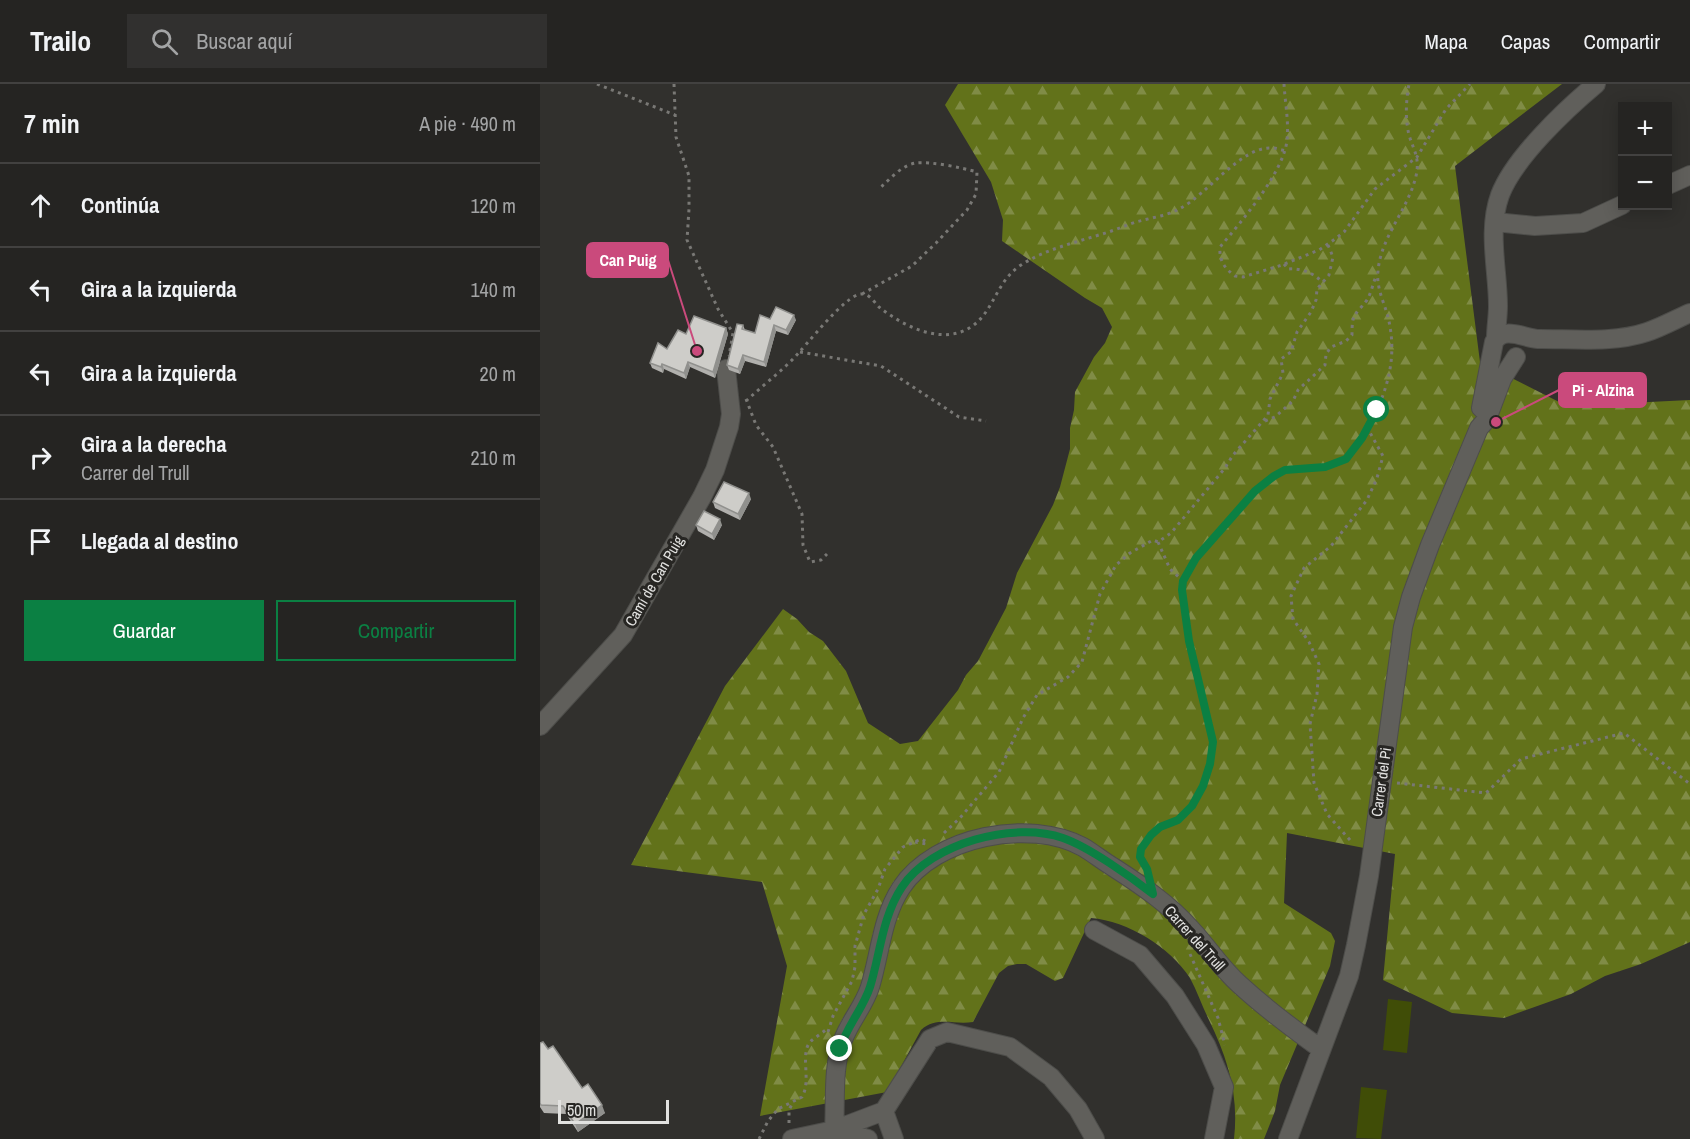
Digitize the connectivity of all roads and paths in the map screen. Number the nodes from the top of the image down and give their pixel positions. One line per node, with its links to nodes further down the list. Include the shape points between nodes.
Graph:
1 (597, 84): 7 (path)
2 (674, 84): 7 (path)
3 (1284, 84): 8 (path)
4 (1409, 84): 9 (path, via 1406,117)
5 (1470, 84): 9 (path, via 1446,109)
6 (1596, 84): 14 (street, via 1557,119 1508,179 1500,195)
7 (675, 115): 25 (path, via 676,137 689,176 687,240 733,333)
8 (1286, 151): 16 (path, via 1268,183 1220,247 1223,264 1235,276); 19 (path, via 1272,148 1250,154 1170,214 1035,257 1006,278 974,325 956,334 930,333 912,327)
9 (1417, 157): 15 (path, via 1376,189 1344,232); 17 (path, via 1410,197 1392,228)
10 (1690, 175): 11 (street)
11 (1672, 183)
12 (880, 187): 19 (path, via 916,163 977,172 976,194 967,210 936,243 912,266)
13 (1618, 207): 14 (street, via 1583,223 1535,226)
14 (1495, 222): 21 (street, via 1498,309)
15 (1328, 245): 16 (path); 18 (path, via 1333,257)
16 (1284, 264): 18 (path, via 1288,269 1309,273)
17 (1377, 273): 29 (path, via 1366,301 1352,320 1352,336 1331,347 1325,365 1298,390 1293,401); 31 (path, via 1393,354 1387,385)
18 (1323, 284): 29 (path, via 1317,289 1316,300 1291,352 1281,359 1282,373)
19 (862, 294): 23 (path, via 845,303)
20 (1690, 313): 22 (street, via 1647,332 1610,339)
21 (1505, 339): 22 (street); 24 (street, via 1521,345); 24 (street, via 1500,358 1508,361); 30 (street, Carrer del Pi, via 1479,414)
22 (1539, 339): 24 (street, Carrer del Pi)
23 (800, 352): 26 (path); 28 (path, via 881,366 959,417)
24 (1518, 356): 30 (street, Carrer del Pi, via 1502,379)
25 (727, 375): 26 (path); 27 (street, Camí de Can Puig)
26 (747, 400): 27 (path); 33 (path, via 802,514 803,545 810,562)
27 (731, 414): 35 (street, Camí de Can Puig, via 715,470 634,618)
28 (986, 421)
29 (1263, 422): 32 (path, via 1182,521)
30 (1479, 428): 36 (street, Carrer del Pi, via 1411,597 1398,656)
31 (1368, 429): 34 (path, via 1354,450 1338,463 1291,469 1267,481 1205,547); 39 (path, via 1383,456 1367,500 1331,546 1304,568 1292,596 1293,619 1319,664 1310,724 1314,783 1328,814)
32 (1158, 542): 34 (path, via 1170,569); 38 (path, via 1153,540 1141,546 1115,567 1100,594 1082,662 1068,677 1037,695 999,772)
33 (827, 554)
34 (1183, 581): 40 (path, via 1189,641 1213,742 1203,786 1192,806 1178,820 1160,827 1141,849 1140,857)
35 (540, 726)
36 (1381, 781): 37 (path, via 1486,793 1521,759 1624,733); 44 (street, Carrer del Pi, via 1369,876 1349,976)
37 (1690, 784)
38 (941, 834)
39 (1350, 840)
40 (1153, 894): 44 (street, Carrer del Trull, via 1191,929 1239,985); 48 (street, Carrer del Trull, via 1083,847 1037,834 981,838 922,865 896,897 869,989 843,1041 835,1086)
41 (1094, 930): 54 (street, via 1140,954 1175,996 1206,1045 1224,1087)
42 (1189, 952): 45 (path, via 1218,1018)
43 (828, 1028): 46 (path, via 810,1042 805,1053 804,1093)
44 (1320, 1049): 55 (street, Carrer del Pi)
45 (1227, 1054)
46 (793, 1102): 49 (path, via 789,1110); 50 (path, via 778,1108)
47 (884, 1111): 48 (street); 52 (street); 53 (street, via 930,1039 947,1032 1010,1047 1051,1077 1078,1109)
48 (834, 1130): 49 (street); 51 (street)
49 (790, 1133)
50 (759, 1139)
51 (868, 1139)
52 (894, 1139)
53 (1095, 1139)
54 (1214, 1139)
55 (1288, 1139)

